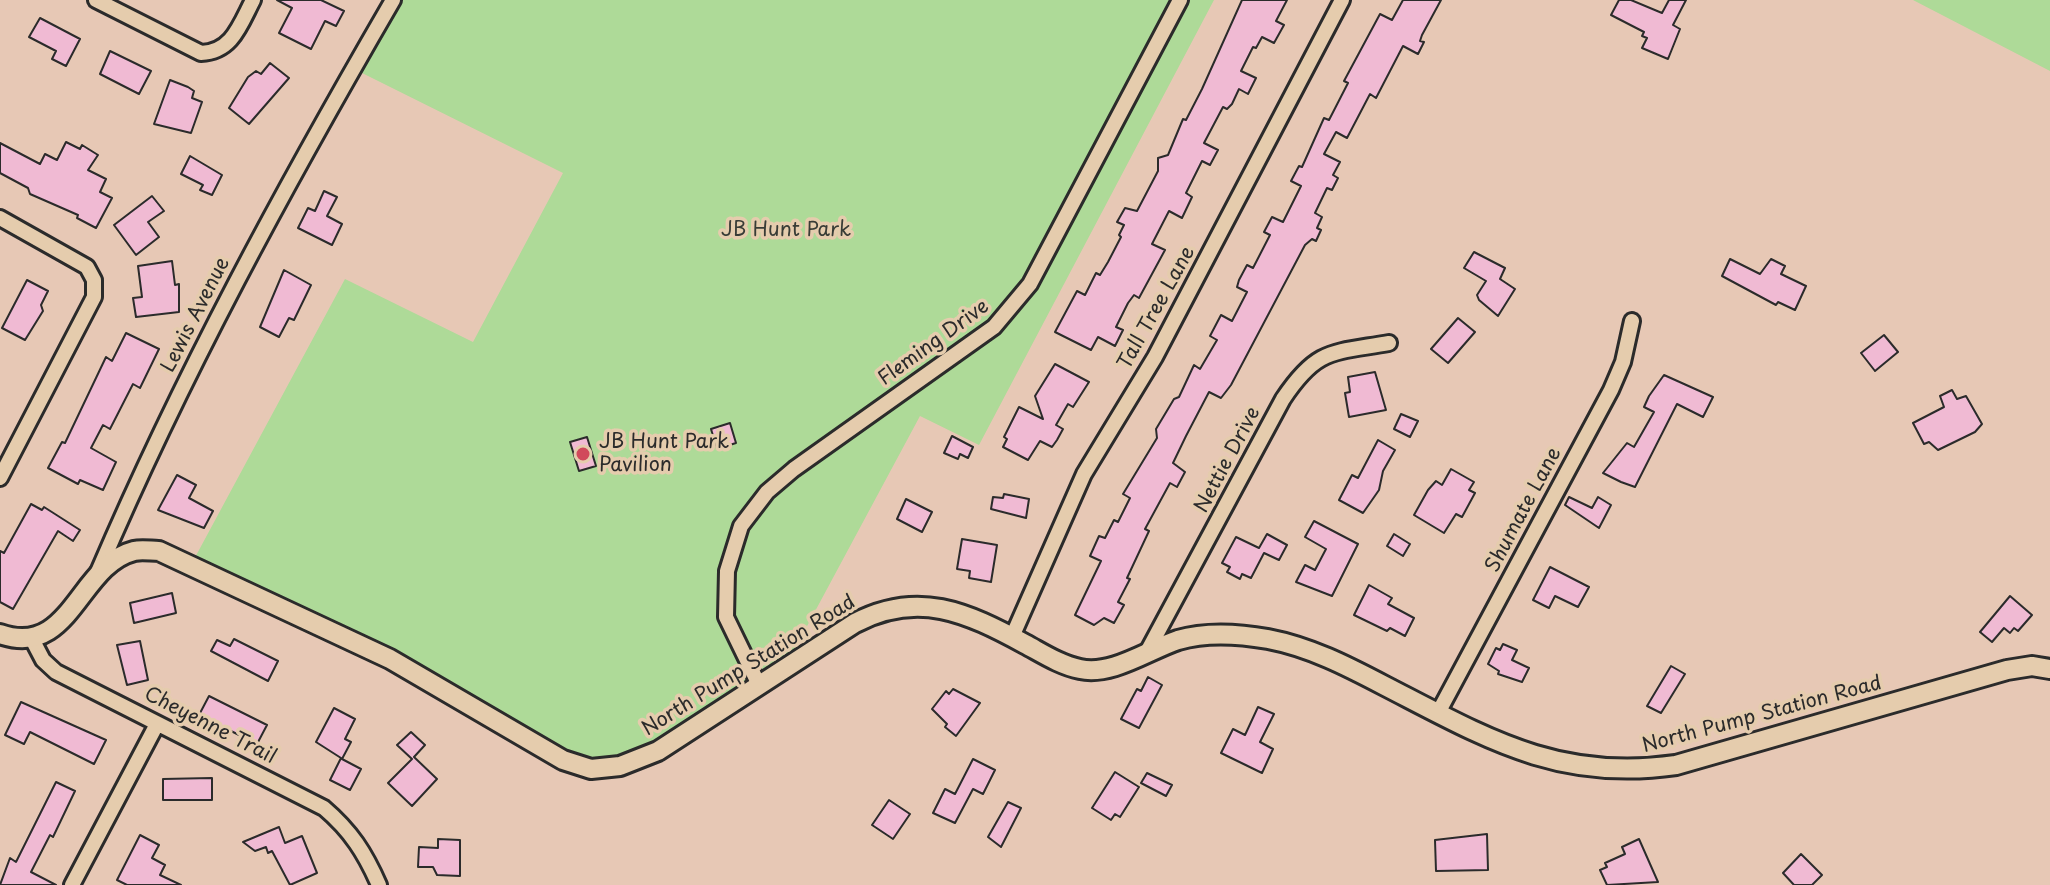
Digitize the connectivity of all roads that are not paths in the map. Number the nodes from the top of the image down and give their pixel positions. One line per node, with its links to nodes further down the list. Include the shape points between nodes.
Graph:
1 (96, 0): 2 (street, via 201,53 217,52 229,43)
2 (253, 0)
3 (393, 0): 10 (street, Lewis Avenue, via 285,185)
4 (1180, 0): 16 (street, Fleming Drive, via 1030,284 1011,310 794,469 767,492 741,526 727,571 726,617)
5 (1342, 0): 12 (street, Tall Tree Lane, via 1155,357 1084,474)
6 (0, 218): 9 (street, via 87,267 94,297)
7 (1632, 321): 17 (street, Shumate Lane, via 1611,390)
8 (1389, 343): 14 (street, Nettie Drive, via 1322,356 1303,369)
9 (0, 478)
10 (96, 576): 13 (street, Lewis Avenue, via 62,619); 16 (street, North Pump Station Road, via 135,551 159,551 184,560 390,659 563,760 591,769 620,766 658,751)
11 (0, 634): 13 (street)
12 (1012, 637): 14 (street, North Pump Station Road, via 1082,670 1112,666); 16 (street, North Pump Station Road, via 941,607 907,605 855,623)
13 (32, 639): 18 (street, Cheyenne Trail, via 56,672)
14 (1147, 652): 17 (street, North Pump Station Road, via 1180,639 1265,638 1340,663)
15 (2050, 669): 17 (street, North Pump Station Road, via 2007,670 1676,765 1636,771 1586,769 1534,756)
16 (759, 685)
17 (1438, 713)
18 (157, 724): 19 (street); 20 (street, Cheyenne Trail, via 324,808 363,848)
19 (72, 885)
20 (379, 885)

